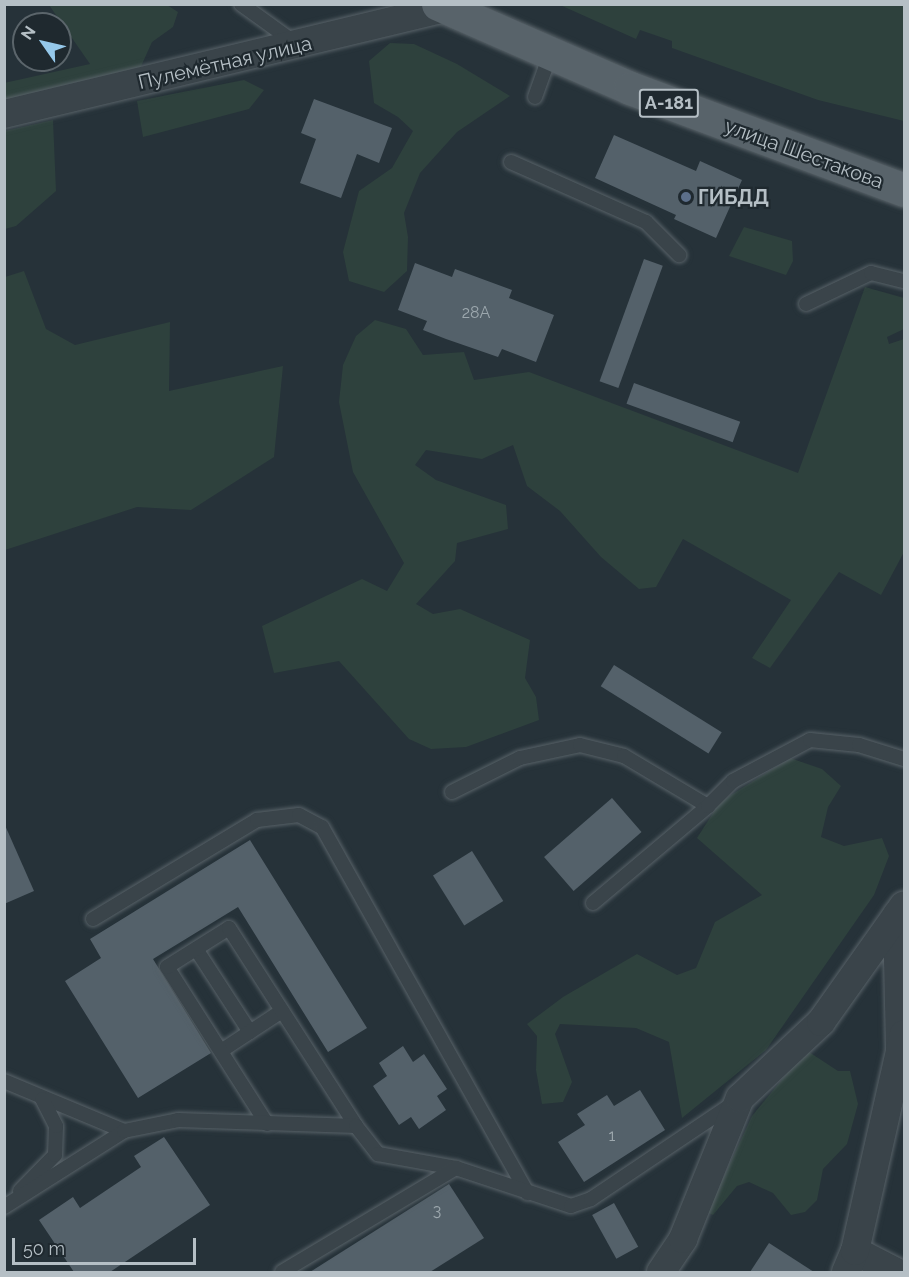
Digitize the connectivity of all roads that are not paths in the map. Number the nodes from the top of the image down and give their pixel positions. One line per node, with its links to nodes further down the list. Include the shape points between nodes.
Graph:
1 (241, 4): 3 (lane)
2 (441, 6): 3 (street, Пулемётная улица); 4 (main road, улица Шестакова / А-181)
3 (300, 45): 6 (street, Пулемётная улица)
4 (550, 55): 5 (lane); 8 (main road, улица Шестакова / А-181, via 800,154)
5 (535, 97)
6 (4, 114)
7 (511, 162): 9 (lane, via 646,222)
8 (904, 190)
9 (679, 255)
10 (904, 281): 11 (lane, via 871,273)
11 (806, 304)
12 (904, 759): 14 (lane, via 859,745 810,740 733,781)
13 (452, 792): 14 (lane, via 520,758 580,745 624,756)
14 (708, 806): 15 (lane)
15 (592, 903)
16 (902, 913): 19 (street); 20 (street)
17 (93, 919): 32 (lane, via 257,820 299,814 321,827)
18 (196, 949): 21 (lane, via 229,928); 22 (lane); 24 (lane, via 167,967)
19 (902, 958): 20 (street); 23 (street)
20 (833, 1005): 26 (street, via 821,1022)
21 (282, 1011): 22 (lane); 29 (lane)
22 (250, 1032): 24 (lane)
23 (902, 1041): 34 (street)
24 (221, 1051): 28 (lane)
25 (4, 1081): 27 (lane)
26 (740, 1098): 32 (lane, via 591,1199 571,1206); 36 (street, via 683,1239)
27 (42, 1099): 30 (lane); 33 (lane, via 56,1126 55,1155)
28 (267, 1124): 29 (lane); 30 (lane, via 178,1120)
29 (356, 1126): 31 (lane, via 378,1154)
30 (124, 1131): 33 (lane)
31 (456, 1168): 32 (lane); 35 (lane)
32 (527, 1193)
33 (5, 1207)
34 (850, 1262): 37 (street)
35 (282, 1272)
36 (661, 1272)
37 (896, 1272)

